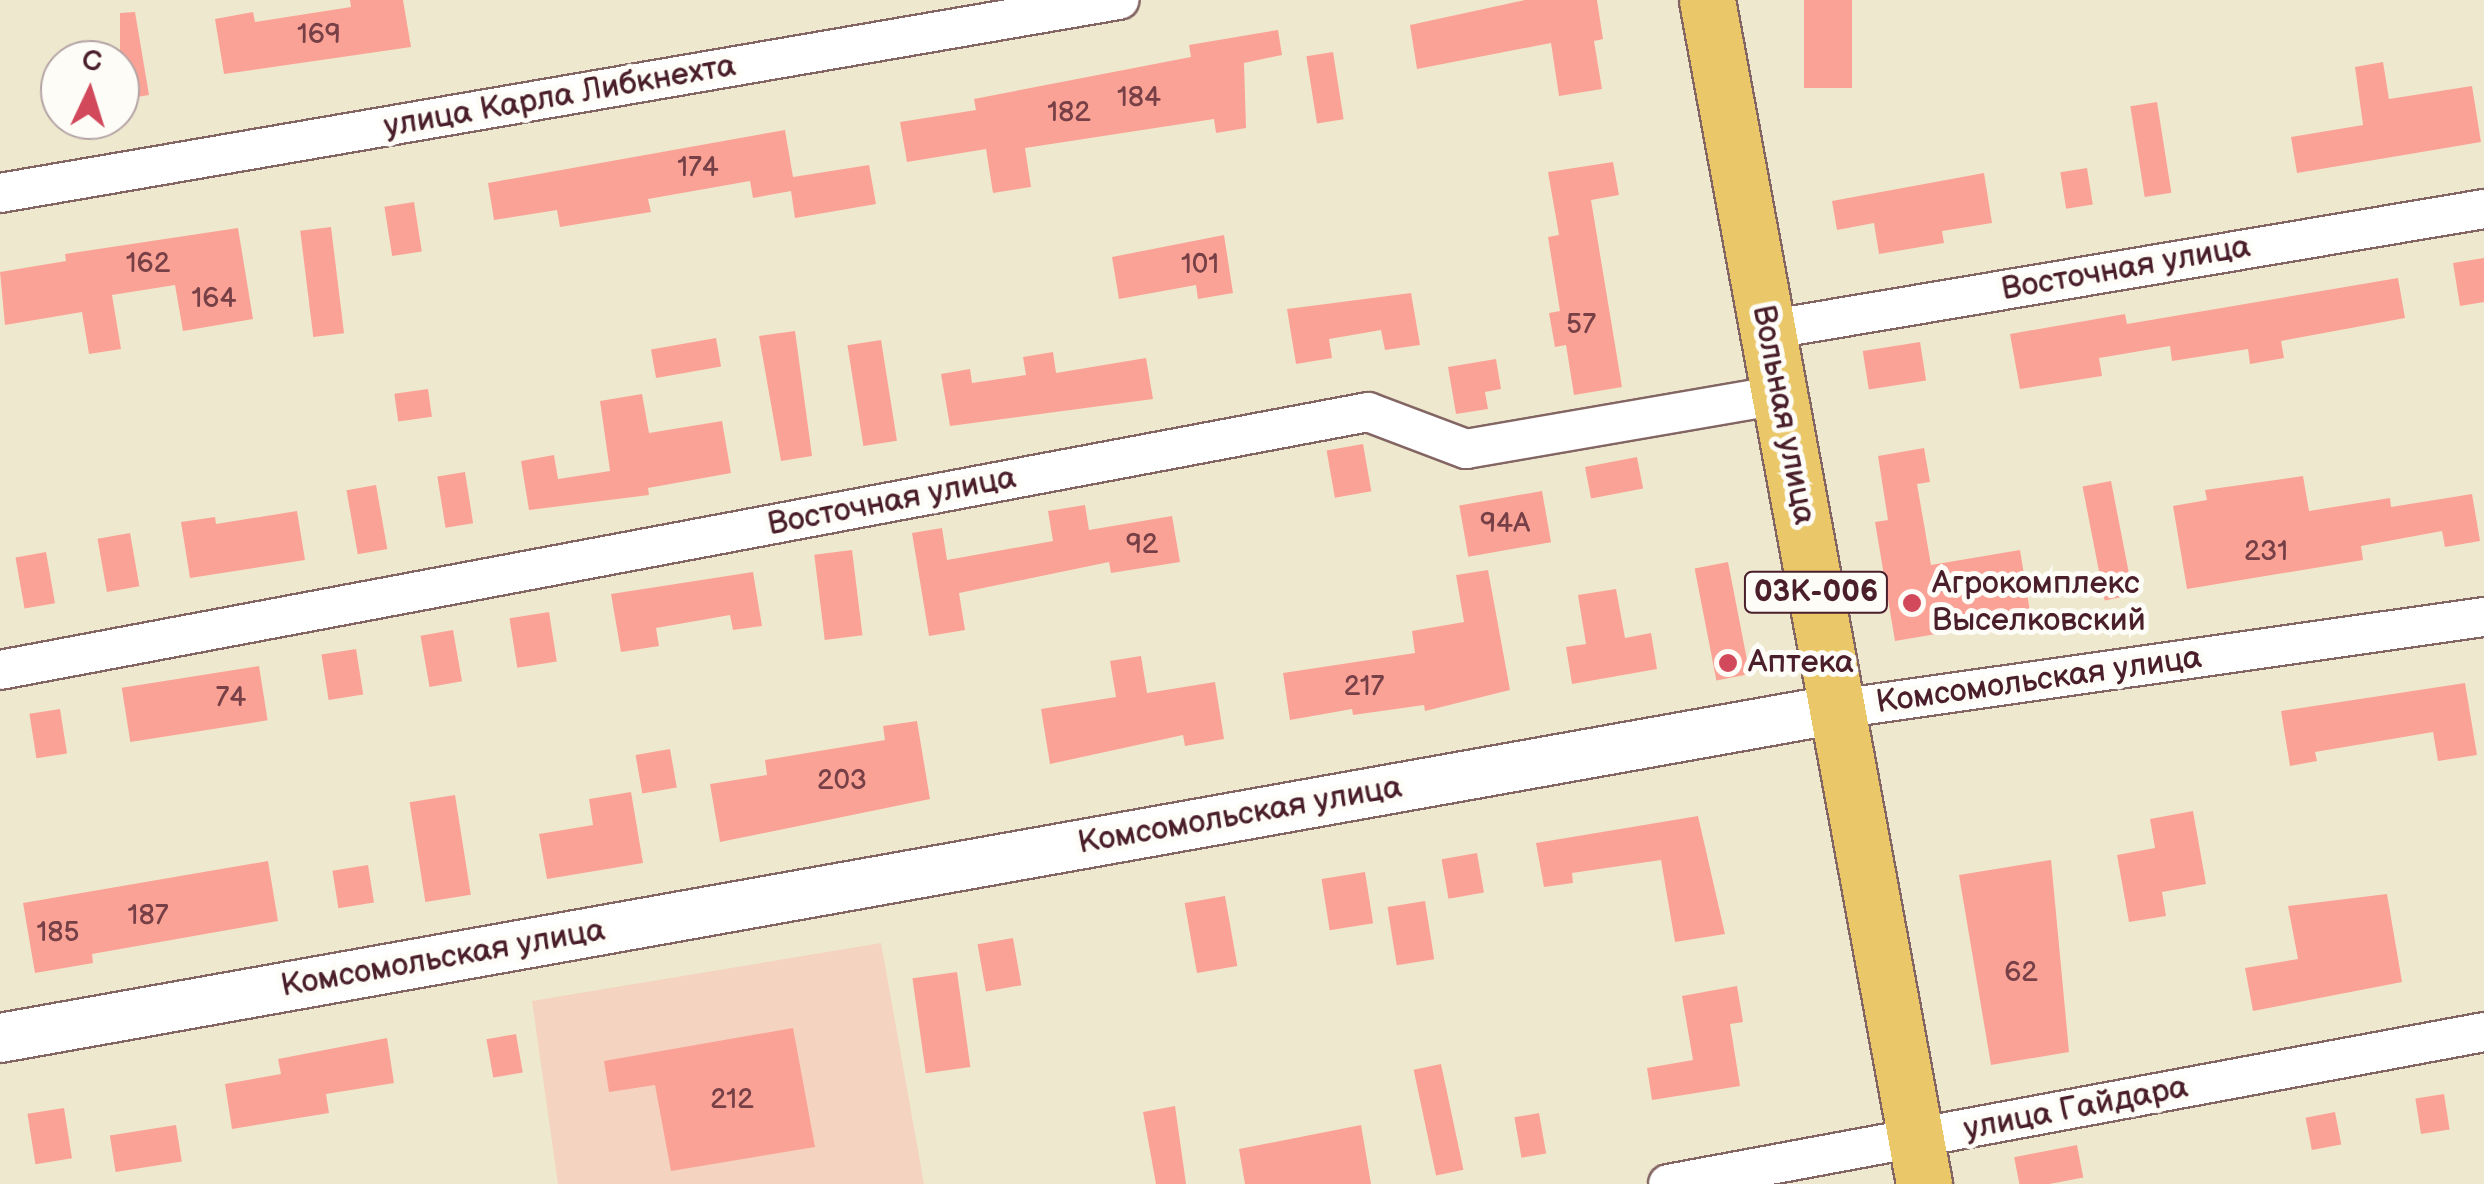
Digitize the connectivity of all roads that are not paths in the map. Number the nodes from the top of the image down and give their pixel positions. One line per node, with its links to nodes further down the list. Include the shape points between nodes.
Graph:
1 (1120, 0): 3 (street, улица Карла Либкнехта)
2 (1707, 0): 5 (main road, Вольная улица / 03К-006)
3 (0, 194)
4 (2484, 209): 5 (street, Восточная улица)
5 (1767, 330): 6 (main road, Вольная улица / 03К-006)
6 (1780, 396): 8 (street, Восточная улица, via 1466,448 1368,412); 9 (main road, Вольная улица / 03К-006)
7 (2484, 617): 9 (street, Комсомольская улица)
8 (0, 670)
9 (1838, 709): 11 (street, Комсомольская улица); 12 (main road, Вольная улица / 03К-006)
10 (2484, 1032): 12 (street, улица Гайдара)
11 (0, 1038)
12 (1920, 1162): 13 (street, улица Гайдара)
13 (1668, 1184)

